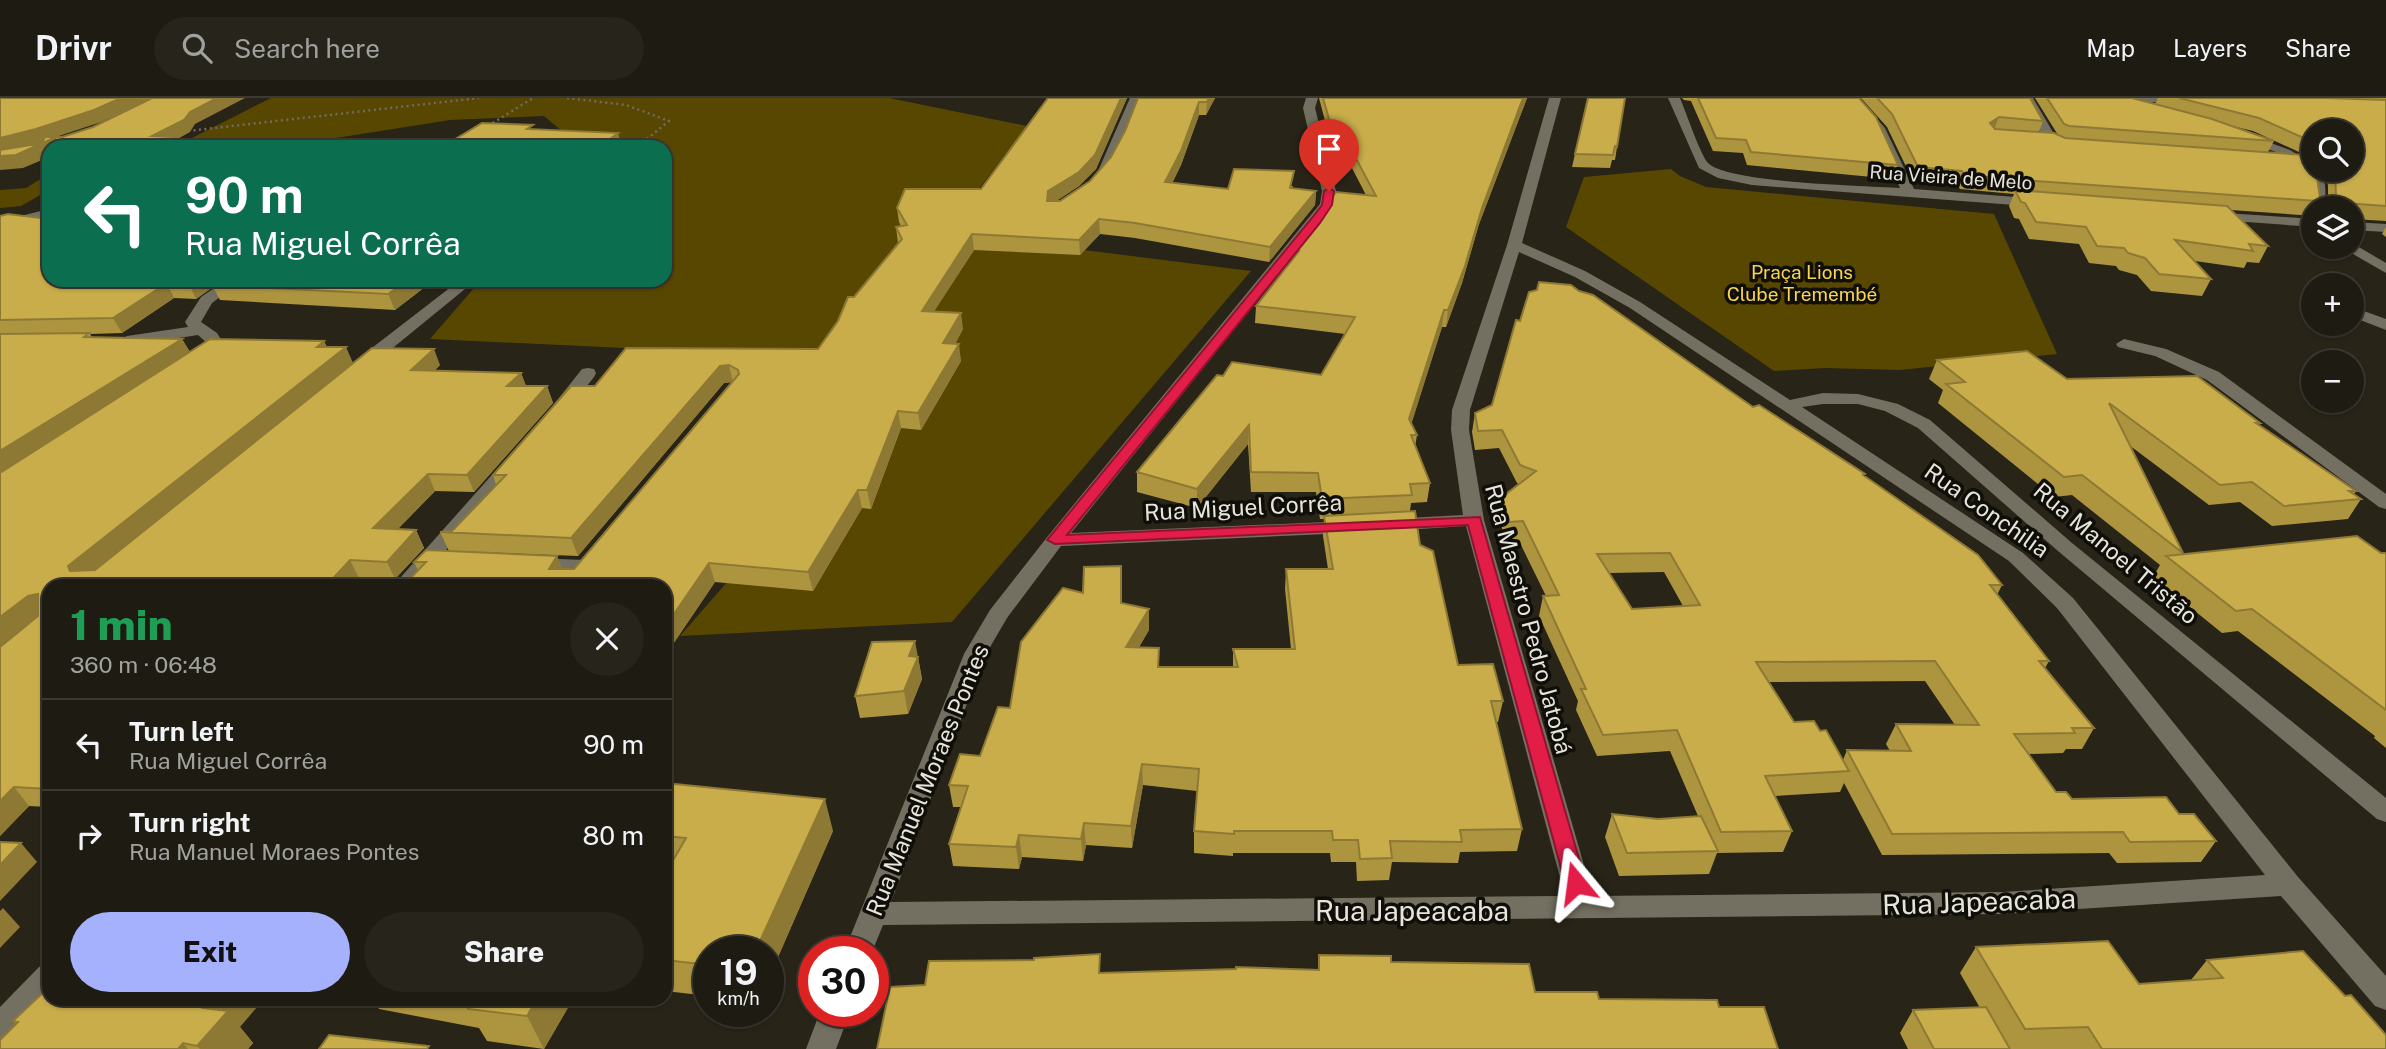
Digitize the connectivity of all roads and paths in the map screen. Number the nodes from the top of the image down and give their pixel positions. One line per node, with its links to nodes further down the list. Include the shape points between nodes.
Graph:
1 (480, 98): 14 (path)
2 (533, 98): 13 (path)
3 (567, 98): 16 (path, via 626,105 668,121)
4 (1136, 98): 21 (street, via 1104,172)
5 (1312, 98): 48 (street, Rua Manuel Moraes Pontes, via 1309,108 1329,191 1327,205)
6 (1555, 98): 30 (street, Rua Maestro Pedro Jatobá)
7 (1674, 98): 22 (street, Rua Vieira de Melo, via 1703,165 1712,172 1752,181)
8 (1852, 98): 22 (street, via 1879,130)
9 (2027, 98): 17 (street, via 2046,140)
10 (2111, 99): 11 (street); 12 (street)
11 (2202, 101)
12 (2164, 114)
13 (488, 126)
14 (180, 132)
15 (2229, 132): 19 (street)
16 (645, 140)
17 (2089, 148)
18 (2265, 161): 20 (street)
19 (2301, 162)
20 (2301, 163)
21 (1086, 191)
22 (1909, 193): 23 (street, Rua Vieira de Melo)
23 (2051, 204)
24 (42, 214): 27 (street)
25 (2192, 215): 26 (street)
26 (2301, 222)
27 (0, 225)
28 (2364, 227): 29 (street)
29 (2386, 228)
30 (1514, 245): 43 (street, Rua Conchilia, via 1635,305); 47 (street, Rua Maestro Pedro Jatobá, via 1461,410)
31 (2364, 255): 32 (street)
32 (2386, 269)
33 (226, 287): 37 (street, via 198,311 193,322)
34 (460, 287): 42 (street)
35 (2364, 316): 36 (street)
36 (2386, 325)
37 (198, 330): 38 (street); 40 (street, via 216,344)
38 (116, 341)
39 (2124, 344): 46 (street, via 2160,352 2213,376)
40 (184, 369)
41 (588, 373): 44 (street)
42 (351, 374)
43 (1787, 406): 56 (street, Rua Manoel Tristão, via 1828,397 1854,398 1880,402 1924,424 2065,547); 57 (street, Rua Conchilia, via 2016,557 2066,603)
44 (546, 426)
45 (528, 446): 50 (street)
46 (2386, 503)
47 (1474, 520): 48 (street, Rua Miguel Corrêa); 58 (street, Rua Maestro Pedro Jatobá)
48 (1055, 540): 59 (street, Rua Manuel Moraes Pontes, via 998,615 975,654)
49 (601, 548): 53 (street)
50 (426, 559): 51 (street); 54 (street)
51 (453, 560)
52 (519, 563): 53 (street)
53 (585, 566): 55 (street)
54 (409, 579)
55 (574, 579)
56 (2386, 812)
57 (2288, 885): 58 (street, Rua Japeacaba, via 2003,903); 62 (street, Rua Conchilia)
58 (1583, 909): 59 (street, Rua Japeacaba)
59 (872, 914): 60 (street, Rua Manuel Moraes Pontes)
60 (864, 936)
61 (42, 983): 64 (street)
62 (2386, 997)
63 (829, 1027): 65 (street)
64 (0, 1028)
65 (821, 1049)

